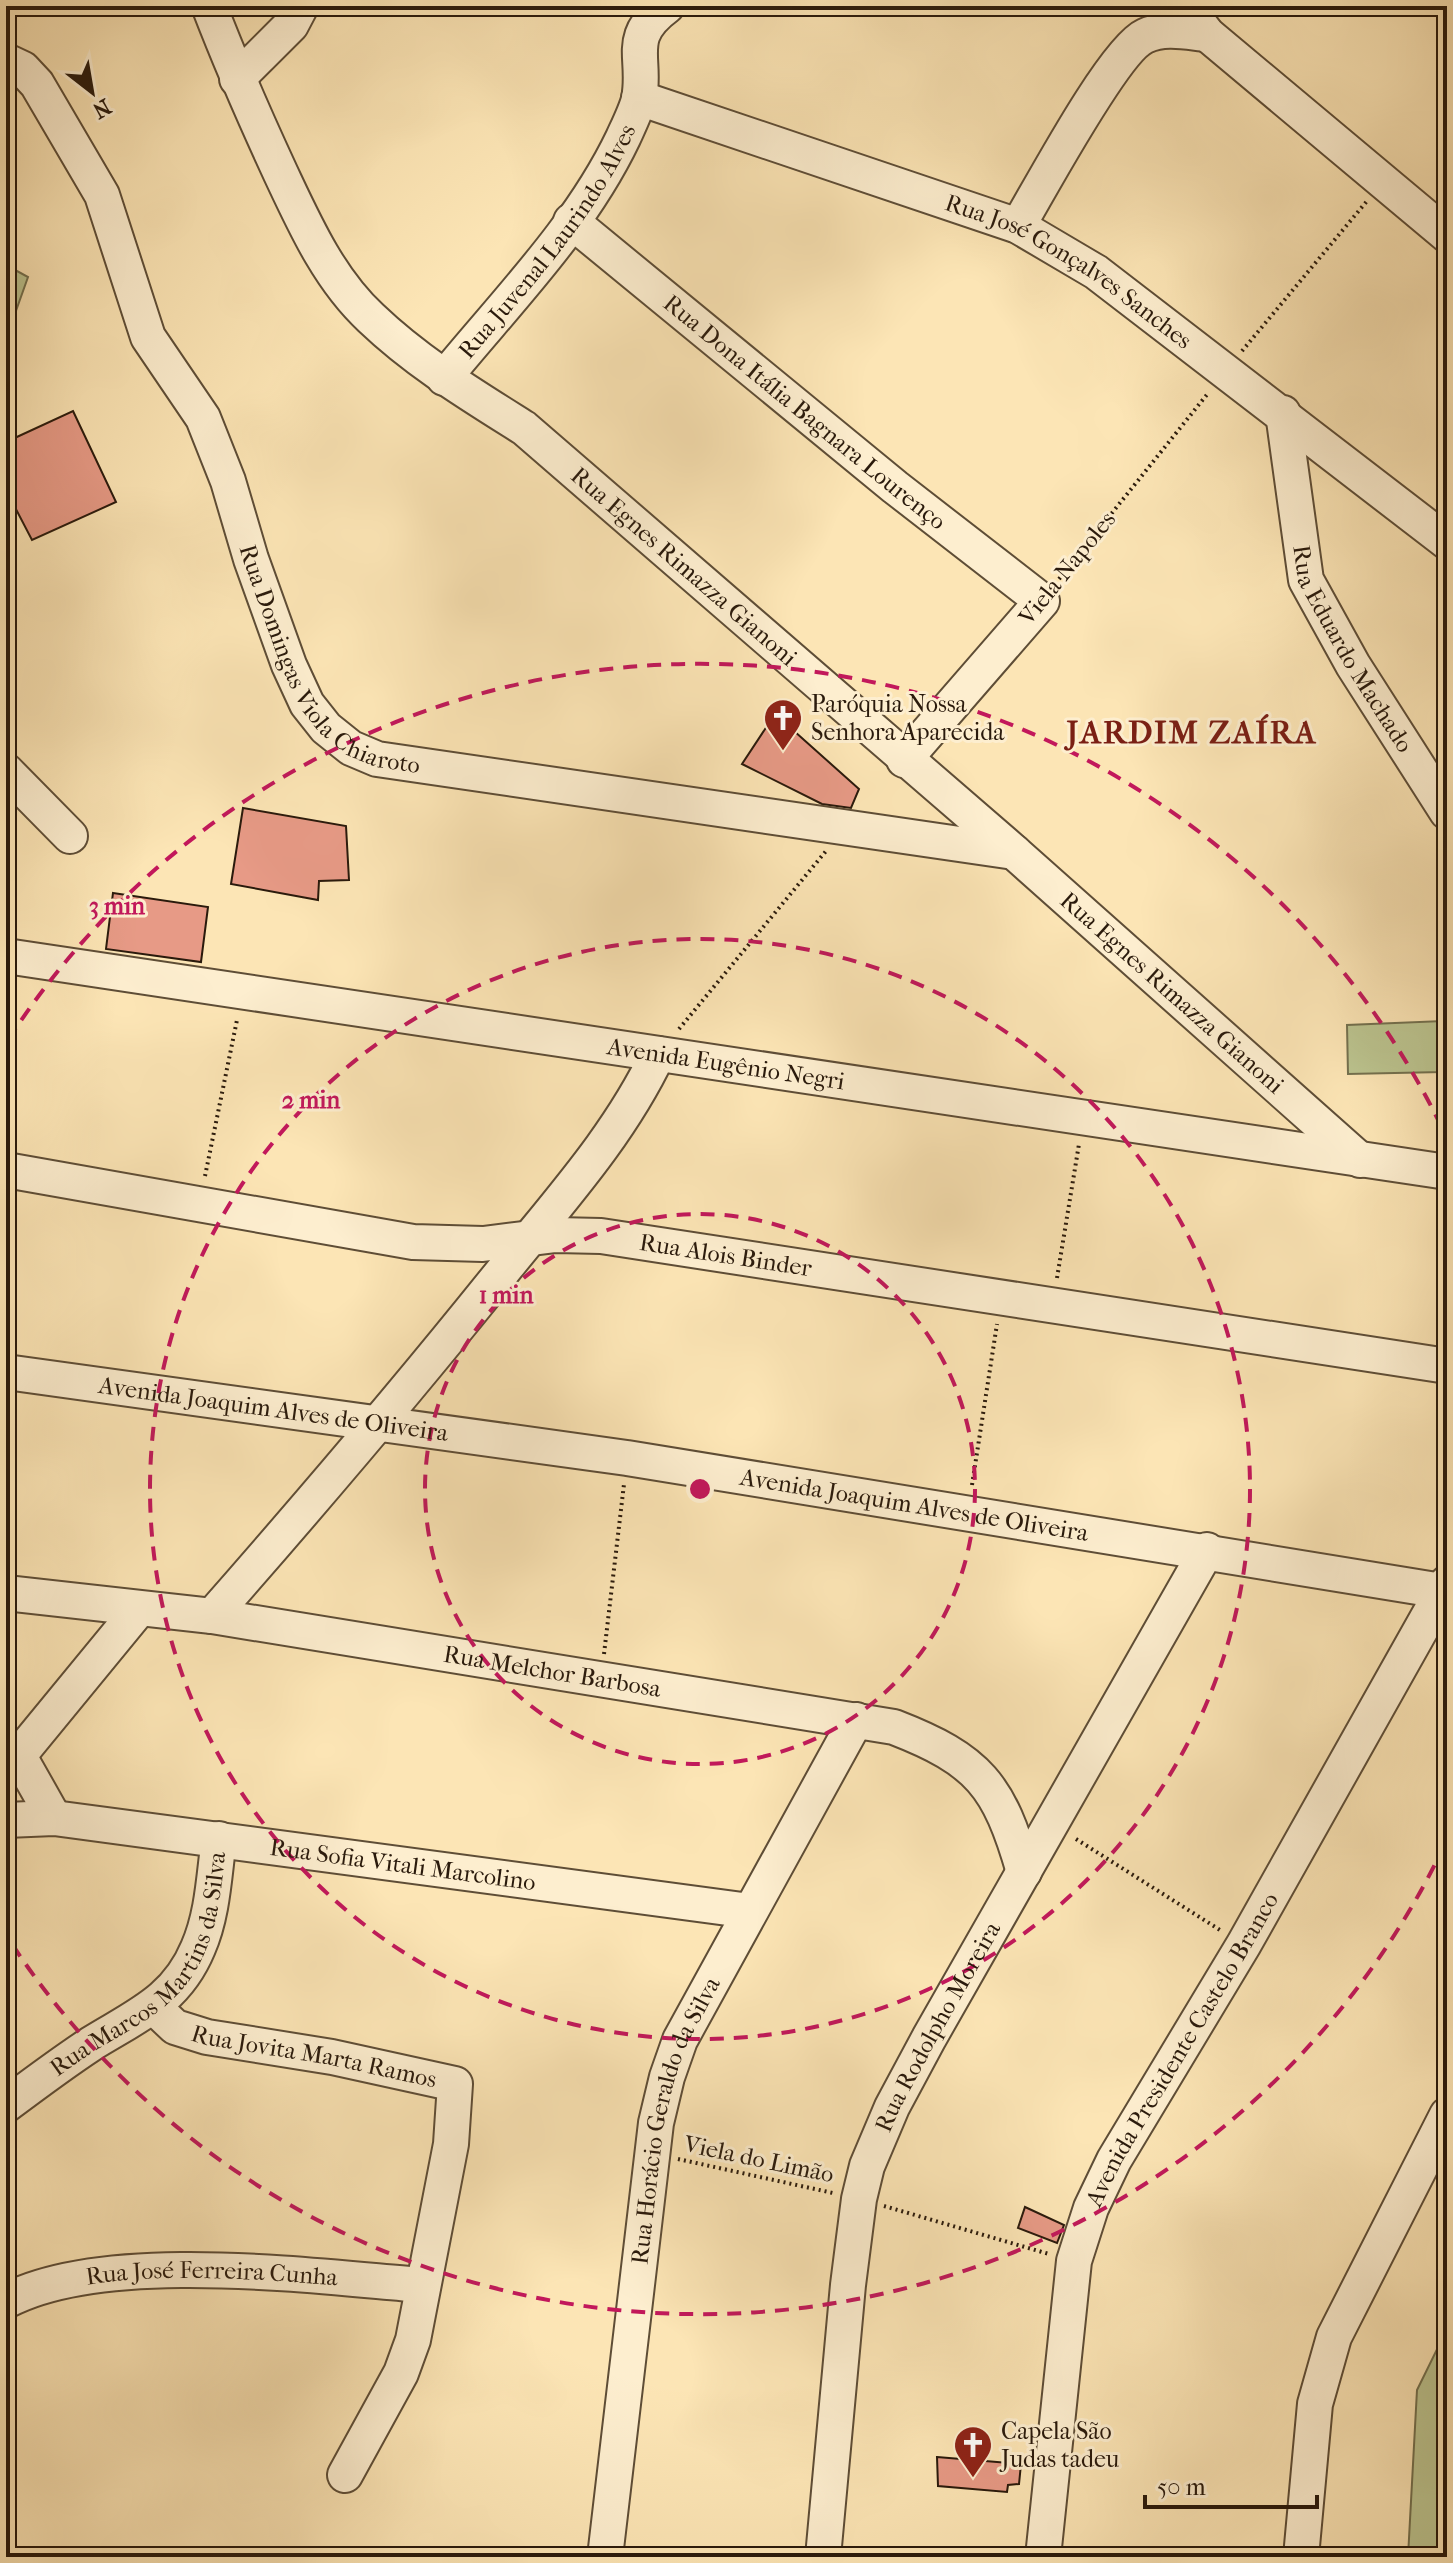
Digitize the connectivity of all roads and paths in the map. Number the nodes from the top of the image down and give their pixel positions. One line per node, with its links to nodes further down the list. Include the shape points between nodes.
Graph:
1 (209, 6): 7 (street, Rua Egnes Rimazza Gianoni)
2 (301, 6): 7 (street, via 291,25)
3 (1186, 6): 5 (street)
4 (658, 9): 8 (street, via 637,48)
5 (1207, 34): 9 (street); 11 (street, via 1148,34 1120,56)
6 (6, 61): 23 (street, Rua Domingas Viola Chiaroto, via 37,84 102,195 148,337 203,418 289,665 307,704 326,728 351,748 377,759)
7 (237, 79): 14 (street, Rua Egnes Rimazza Gianoni, via 306,227 337,279 369,316)
8 (639, 98): 10 (street, Rua Juvenal Laurindo Alves, via 623,139); 11 (street, Rua José Gonçalves Sanches)
9 (1384, 181): 12 (street); 13 (path, Viela Napoles)
10 (571, 221): 14 (street, Rua Juvenal Laurindo Alves); 19 (street, Rua Dona Itália Bagnara Lourenço)
11 (1018, 226): 13 (street, Rua José Gonçalves Sanches, via 1096,272)
12 (1447, 235)
13 (1226, 371): 15 (street, Rua José Gonçalves Sanches); 19 (path, Viela Napoles)
14 (444, 378): 20 (street, Rua Egnes Rimazza Gianoni, via 524,428)
15 (1283, 413): 16 (street, Rua José Gonçalves Sanches); 17 (street, Rua Eduardo Machado)
16 (1329, 448): 17 (street, Rua Eduardo Machado); 18 (street, Rua José Gonçalves Sanches)
17 (1300, 519): 22 (street, Rua Eduardo Machado, via 1306,580 1320,610)
18 (1447, 542)
19 (1042, 601): 20 (street, Viela Napoles)
20 (904, 760): 25 (street, Rua Egnes Rimazza Gianoni)
21 (6, 771): 24 (street)
22 (1447, 812)
23 (846, 828): 25 (street, Rua Domingas Viola Chiaroto); 28 (path)
24 (70, 836)
25 (1014, 852): 30 (street, Rua Egnes Rimazza Gianoni)
26 (6, 956): 27 (street, Avenida Eugênio Negri)
27 (243, 990): 28 (street, Avenida Eugênio Negri); 33 (path)
28 (658, 1054): 29 (street, Avenida Eugênio Negri); 34 (street, via 639,1095 597,1156)
29 (1083, 1118): 30 (street, Avenida Eugênio Negri); 36 (path)
30 (1360, 1160): 32 (street, Avenida Eugênio Negri)
31 (6, 1170): 33 (street, Rua Alois Binder)
32 (1447, 1172)
33 (200, 1204): 34 (street, Rua Alois Binder, via 413,1242 483,1244)
34 (529, 1238): 35 (street, Rua Alois Binder, via 601,1236); 39 (street)
35 (1001, 1298): 36 (street, Rua Alois Binder); 41 (path)
36 (1052, 1305): 37 (street, Rua Alois Binder)
37 (1447, 1366)
38 (6, 1372): 39 (street, Avenida Joaquim Alves de Oliveira)
39 (381, 1423): 40 (street, Avenida Joaquim Alves de Oliveira); 46 (street)
40 (627, 1458): 41 (street, Avenida Joaquim Alves de Oliveira); 47 (path)
41 (968, 1511): 42 (street, Avenida Joaquim Alves de Oliveira)
42 (1207, 1550): 44 (street, Avenida Joaquim Alves de Oliveira); 52 (street, Rua Rodolpho Moreira)
43 (6, 1593): 45 (street, Rua Melchor Barbosa)
44 (1441, 1604): 56 (street, Avenida Presidente Castelo Branco)
45 (139, 1609): 46 (street, Rua Melchor Barbosa); 49 (street)
46 (212, 1616): 48 (street, Rua Melchor Barbosa)
47 (608, 1622)
48 (856, 1720): 54 (street, Rua Melchor Barbosa, via 908,1732 971,1764 1010,1821); 55 (street, Rua Horácio Geraldo da Silva)
49 (13, 1764): 50 (street)
50 (54, 1818): 51 (street, Rua Sofia Vitali Marcolino); 53 (street, Rua Sofia Vitali Marcolino)
51 (6, 1820)
52 (1053, 1825): 54 (street, Rua Rodolpho Moreira); 56 (path)
53 (219, 1839): 55 (street, Rua Sofia Vitali Marcolino); 57 (street, Rua Marcos Martins da Silva, via 208,1918 198,1949)
54 (1024, 1872): 61 (street, Rua Rodolpho Moreira, via 892,2107)
55 (750, 1911): 60 (street, Rua Horácio Geraldo da Silva, via 680,2040)
56 (1244, 1944): 62 (street, Avenida Presidente Castelo Branco, via 1114,2160)
57 (155, 2008): 58 (street, Rua Marcos Martins da Silva, via 93,2043); 63 (street, Rua Jovita Marta Ramos, via 175,2027 207,2037 455,2084 451,2144)
58 (6, 2105)
59 (1447, 2115): 69 (street, via 1334,2337 1315,2404)
60 (652, 2154): 61 (path, Viela do Limão); 66 (street, Rua Horácio Geraldo da Silva)
61 (859, 2199): 62 (path, Viela do Limão); 67 (street, Rua Rodolpho Moreira)
62 (1074, 2261): 68 (street, Avenida Presidente Castelo Branco)
63 (422, 2285): 64 (street, Rua José Ferreira Cunha, via 251,2272 131,2273 52,2282); 65 (street, Rua Jovita Marta Ramos, via 413,2340 401,2373)
64 (6, 2301)
65 (345, 2475)
66 (605, 2557)
67 (823, 2557)
68 (1043, 2557)
69 (1301, 2557)

